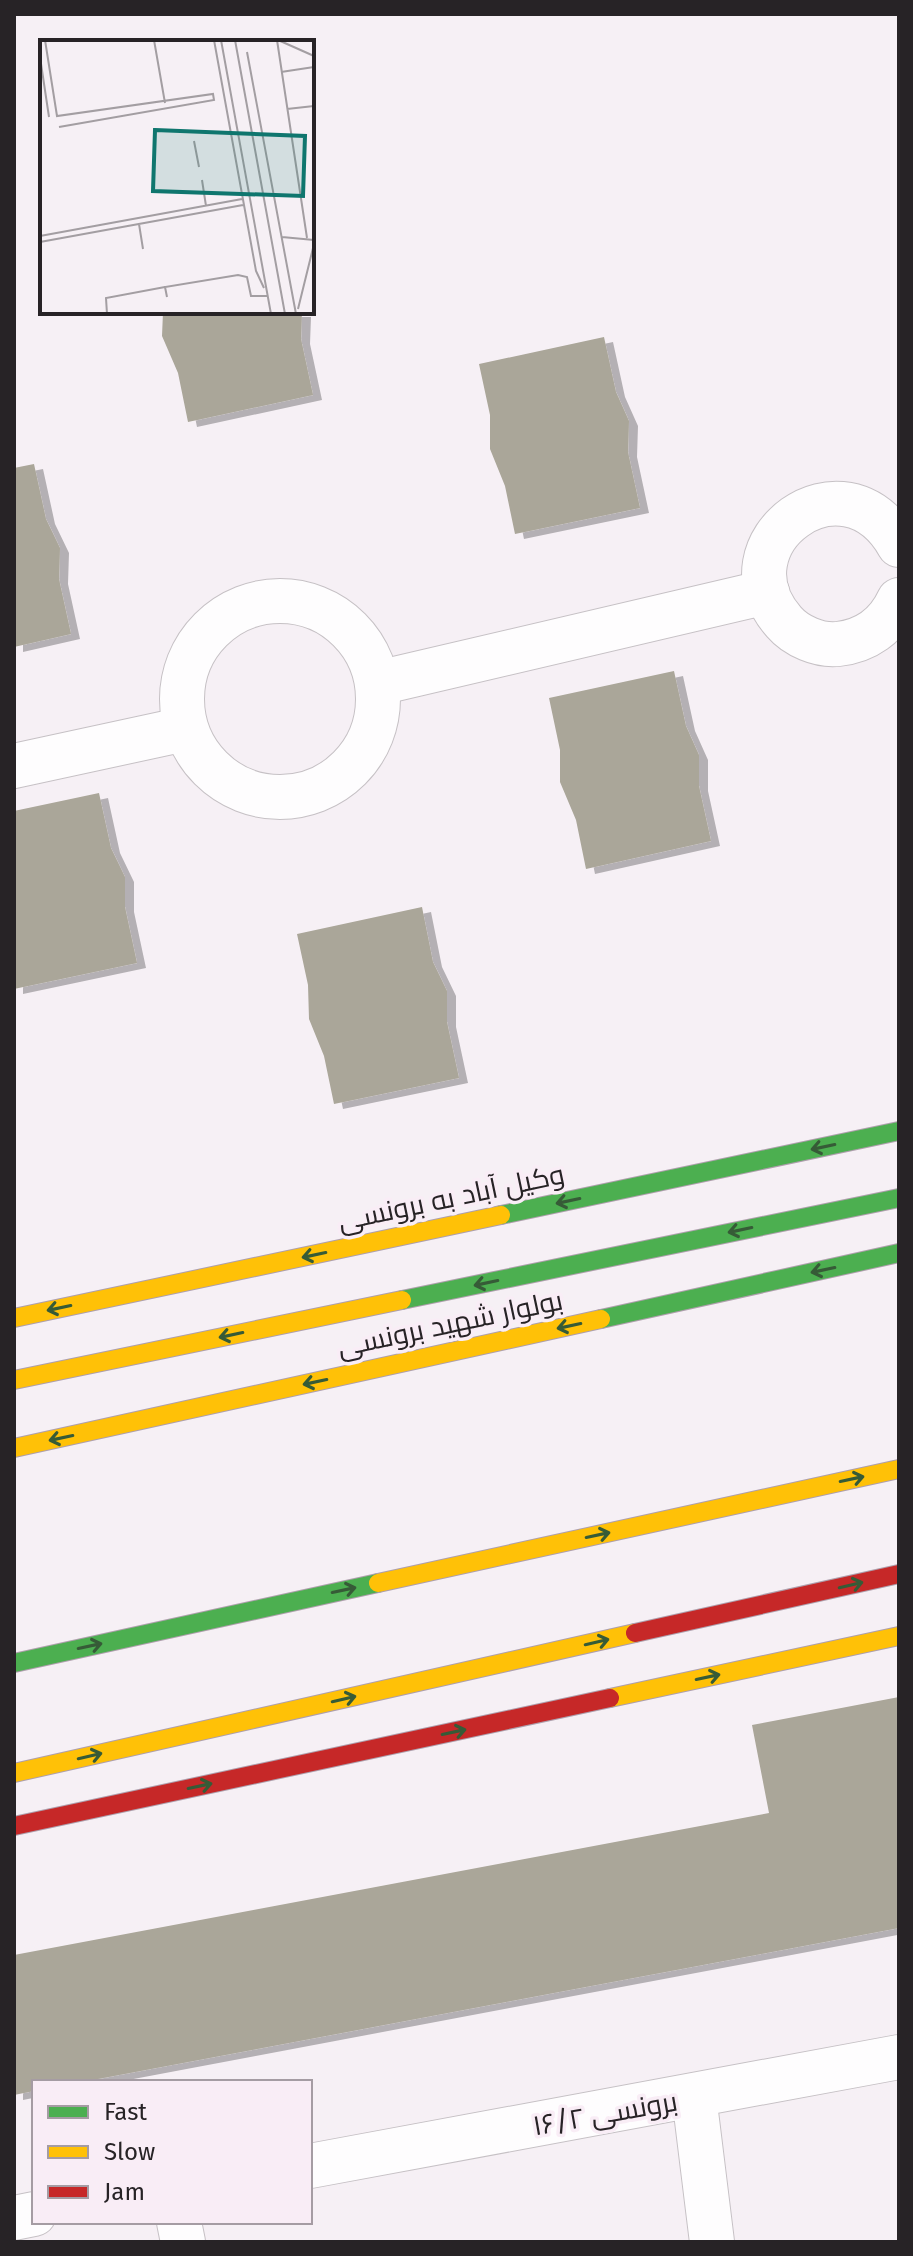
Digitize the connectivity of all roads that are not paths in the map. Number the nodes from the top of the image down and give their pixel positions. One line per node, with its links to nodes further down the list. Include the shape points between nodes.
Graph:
1 (899, 545): 2 (street, via 890,529 855,506 813,507 794,516 768,550)
2 (767, 592): 3 (street, via 791,630 834,645 877,630); 4 (street)
3 (899, 600)
4 (378, 683): 5 (street, via 370,737 346,774 318,791 286,799 254,795 224,782 200,759); 5 (street, via 367,652 331,614 280,600 254,604 209,630 193,652 181,703)
5 (185, 729): 6 (street)
6 (14, 766)
7 (899, 1131): 10 (main road, وکیل آباد به برونسی, one-way to 10)
8 (899, 1198): 11 (main road, one-way to 11)
9 (899, 1253): 12 (main road, بولوار شهید برونسی, one-way to 12)
10 (14, 1318)
11 (14, 1380)
12 (14, 1448)
13 (899, 1469): 16 (main road, one-way to 13)
14 (899, 1574): 17 (main road, one-way to 14)
15 (899, 1636): 18 (main road, one-way to 15)
16 (14, 1663)
17 (14, 1773)
18 (14, 1826)
19 (899, 2057): 20 (street, برونسی ۱۶/۲)
20 (694, 2096): 21 (street, برونسی ۱۶/۲); 22 (street)
21 (312, 2166)
22 (712, 2242)

